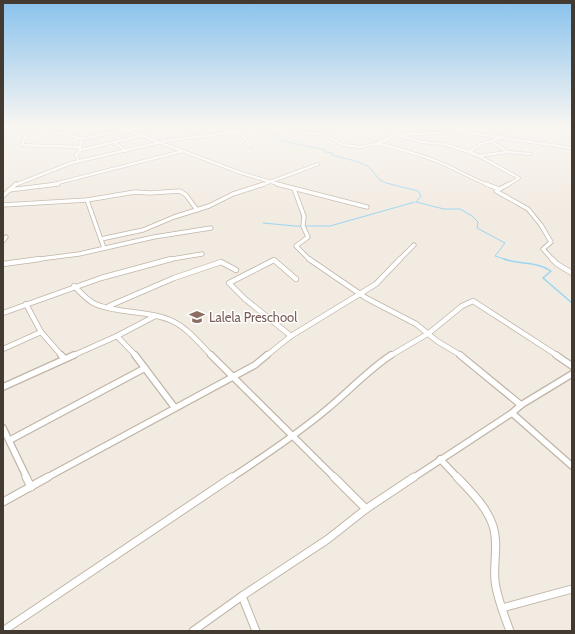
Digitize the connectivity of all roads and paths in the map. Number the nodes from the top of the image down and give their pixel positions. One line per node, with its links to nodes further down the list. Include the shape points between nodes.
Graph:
1 (76, 156): 7 (street)
2 (103, 156): 7 (street)
3 (166, 156): 12 (street, via 58,184)
4 (196, 156): 9 (street)
5 (419, 156): 11 (street)
6 (479, 156): 11 (street, via 519,178)
7 (77, 162): 12 (street, via 17,183)
8 (318, 164): 9 (street)
9 (268, 182): 10 (street); 17 (street)
10 (294, 189): 16 (street); 28 (street, via 304,216 303,226 308,237 296,246 326,272)
11 (499, 189): 25 (street, via 497,192 511,198 535,215 551,242 543,249 557,264)
12 (9, 190): 13 (street)
13 (3, 196)
14 (87, 200): 15 (street); 17 (street, via 134,192 182,191); 19 (street)
15 (3, 205)
16 (367, 206)
17 (197, 210): 19 (street, via 138,232)
18 (211, 228): 21 (street)
19 (101, 239): 21 (street)
20 (414, 245): 28 (street, via 376,284)
21 (104, 248): 23 (street, via 79,254)
22 (202, 254): 27 (street, via 136,266)
23 (3, 264)
24 (236, 270): 30 (street, via 221,262 174,278)
25 (572, 273)
26 (296, 279): 36 (street, via 274,260 229,283)
27 (74, 286): 29 (street); 30 (street, via 89,300)
28 (360, 294): 34 (street); 36 (street)
29 (26, 304): 31 (street); 33 (street)
30 (108, 306): 32 (street)
31 (3, 313)
32 (155, 316): 35 (street); 42 (street, via 180,325)
33 (41, 332): 37 (street); 38 (street)
34 (429, 333): 39 (street, via 462,306 473,301); 44 (street, via 464,357); 48 (street, via 389,356 325,411)
35 (117, 336): 38 (street); 40 (street)
36 (291, 336): 42 (street, via 255,365)
37 (3, 349)
38 (65, 359): 43 (street)
39 (572, 366)
40 (145, 368): 45 (street); 49 (street)
41 (572, 374): 44 (street)
42 (234, 376): 45 (street); 48 (street)
43 (3, 387)
44 (521, 405): 46 (street)
45 (174, 408): 52 (street)
46 (512, 413): 50 (street); 51 (street)
47 (3, 428): 49 (street)
48 (291, 435): 54 (street); 58 (street, via 270,452)
49 (10, 440): 52 (street)
50 (440, 459): 54 (street); 57 (street, via 478,501 492,522 496,546 496,592)
51 (572, 466)
52 (31, 487): 53 (street)
53 (3, 502)
54 (366, 509): 56 (street, via 328,540)
55 (572, 589): 57 (street)
56 (242, 596): 59 (street); 60 (street)
57 (502, 608): 61 (street)
58 (3, 631)
59 (193, 631)
60 (256, 631)
61 (510, 631)

